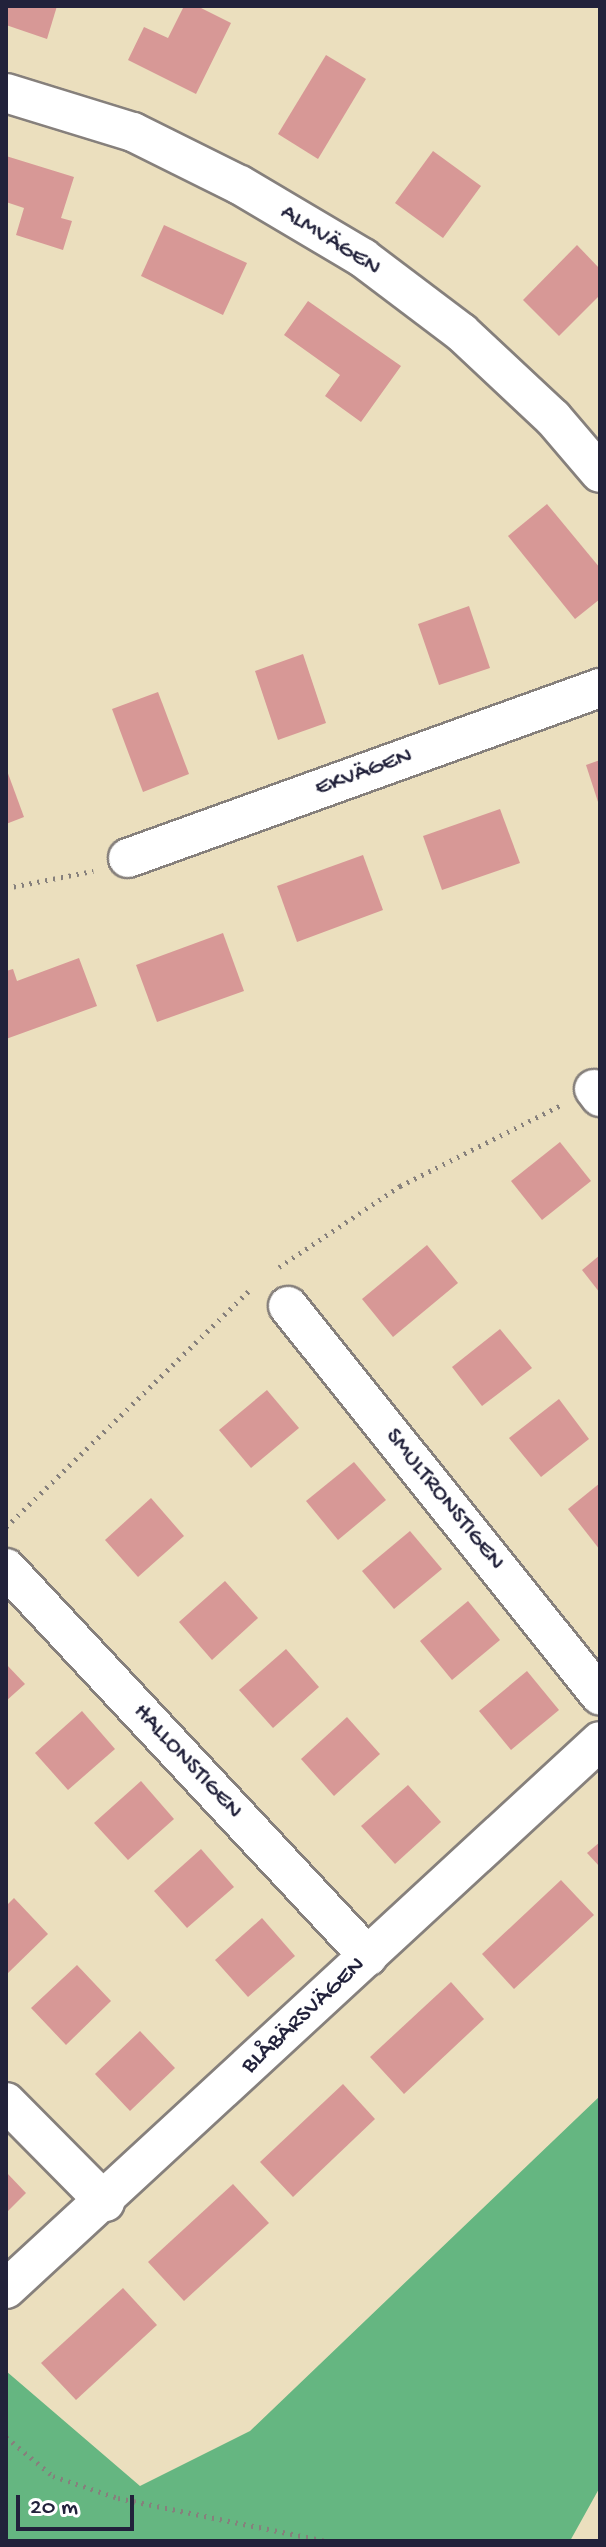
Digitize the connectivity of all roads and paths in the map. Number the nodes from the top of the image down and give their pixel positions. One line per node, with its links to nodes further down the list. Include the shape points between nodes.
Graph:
1 (6, 93): 2 (street, ALMVÄGEN, via 133,132 240,185 363,258 461,332 553,418)
2 (600, 473)
3 (600, 688): 4 (street, EKVÄGEN)
4 (128, 858): 5 (path, via 73,879)
5 (6, 888)
6 (288, 1306): 8 (street, SMULTRONSTIGEN)
7 (6, 1568): 10 (street, HALLONSTIGEN)
8 (600, 1695)
9 (600, 1741): 10 (street, BLÅBÄRSVÄGEN)
10 (368, 1956): 12 (street, BLÅBÄRSVÄGEN)
11 (6, 2102): 12 (street)
12 (105, 2202): 13 (street, BLÅBÄRSVÄGEN)
13 (6, 2289)
14 (6, 2437): 15 (path, via 53,2476 118,2498)
15 (325, 2541)

